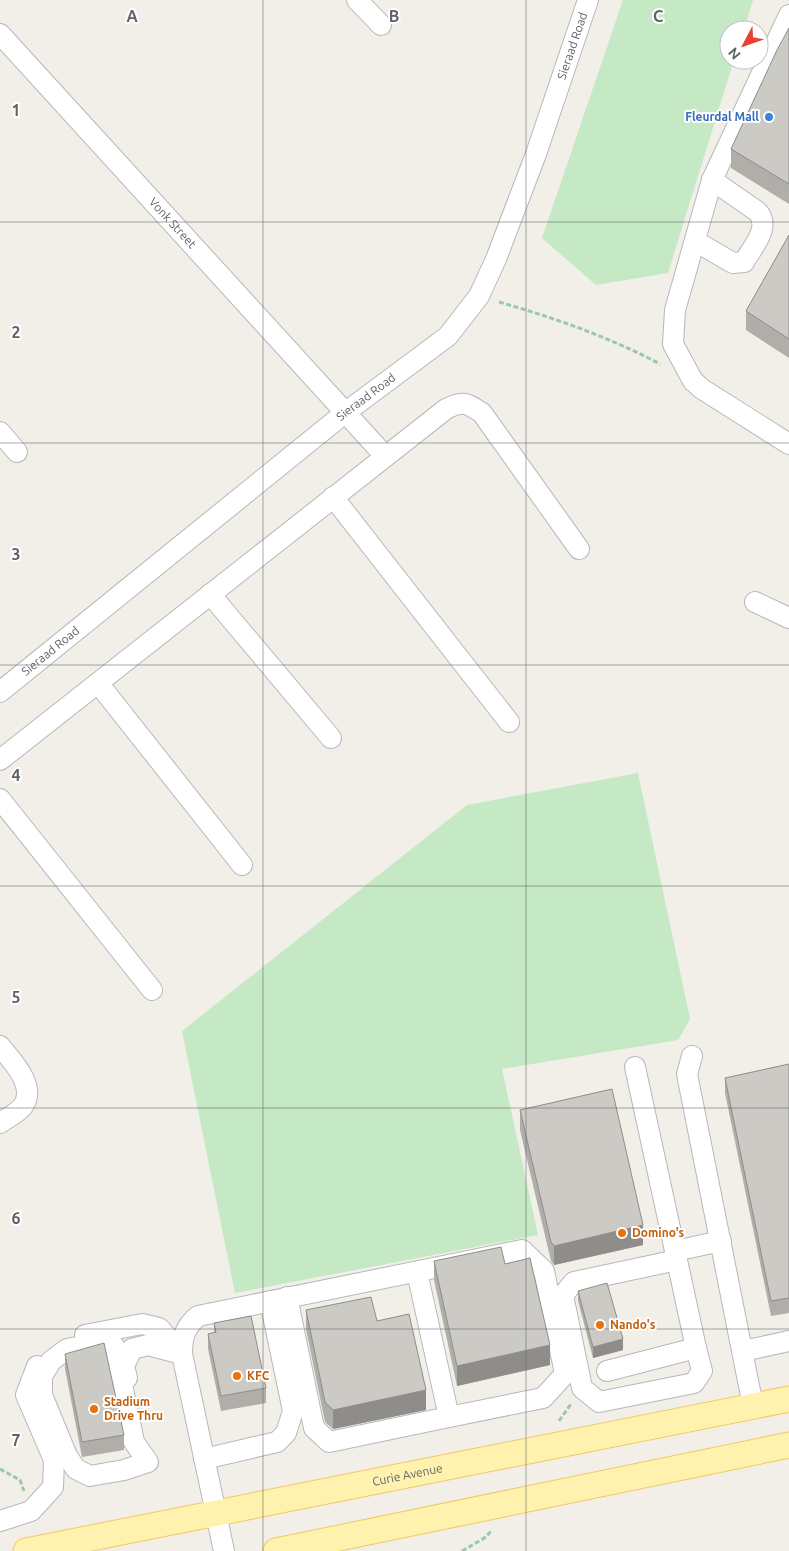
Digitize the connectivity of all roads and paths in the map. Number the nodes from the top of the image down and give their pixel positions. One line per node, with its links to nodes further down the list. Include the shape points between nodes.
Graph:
1 (357, 0): 4 (street)
2 (588, 0): 8 (street, Sieraad Road, via 536,154)
3 (789, 15): 6 (street)
4 (381, 25)
5 (0, 34): 10 (street, Vonk Street)
6 (712, 180): 7 (street); 7 (street, via 758,212 763,218 763,230 744,262 740,263 733,263)
7 (695, 241): 9 (street, via 674,310 673,344)
8 (479, 296): 9 (path, via 560,320 633,349); 10 (street, Sieraad Road, via 448,336)
9 (693, 381): 12 (street)
10 (346, 412): 14 (street, Vonk Street); 21 (street, Sieraad Road)
11 (0, 432): 13 (street)
12 (789, 444)
13 (17, 452)
14 (385, 456): 15 (street); 16 (street, via 446,409 459,402 470,405 482,413)
15 (333, 498): 17 (street); 22 (street)
16 (579, 550)
17 (210, 594): 20 (street); 23 (street)
18 (755, 602): 19 (street)
19 (789, 618)
20 (98, 683): 24 (street); 26 (street)
21 (0, 692)
22 (509, 722)
23 (331, 738)
24 (0, 760)
25 (0, 799): 27 (street)
26 (242, 864)
27 (152, 990)
28 (0, 1046): 31 (street, via 27,1087 22,1107)
29 (692, 1056): 32 (street, via 687,1074)
30 (635, 1067): 33 (street)
31 (0, 1123)
32 (721, 1241): 33 (street); 39 (street)
33 (676, 1255): 38 (street); 38 (street, via 574,1282 563,1295 582,1388 599,1402 694,1383 702,1371)
34 (417, 1272): 35 (street); 46 (street); 46 (street, via 522,1250 544,1271 565,1374 543,1398)
35 (279, 1299): 40 (street, via 198,1316 186,1329); 46 (street, via 314,1428 328,1442); 48 (street, via 292,1400 291,1422 286,1433 277,1442)
36 (104, 1331): 40 (street, via 142,1324 159,1328); 41 (street, via 117,1342); 49 (street, via 59,1340 48,1347 33,1373 26,1395)
37 (789, 1341): 39 (street)
38 (696, 1348): 42 (street)
39 (743, 1351): 45 (street)
40 (182, 1354): 41 (street, via 148,1345 132,1349); 48 (street)
41 (124, 1366): 50 (street)
42 (607, 1370)
43 (789, 1393): 45 (main road)
44 (789, 1399): 45 (main road, Curie Avenue)
45 (753, 1406): 51 (main road, Curie Avenue)
46 (449, 1417)
47 (789, 1445): 55 (main road)
48 (204, 1459): 51 (street)
49 (54, 1460): 50 (street, via 72,1480 88,1488 139,1477); 52 (street, via 53,1487 31,1511)
50 (148, 1462): 50 (street, via 90,1476 76,1469 67,1456 42,1396 42,1376 51,1361 67,1350 104,1342 114,1346 134,1442)
51 (216, 1512): 53 (main road, Curie Avenue); 54 (street)
52 (0, 1521)
53 (26, 1551)
54 (224, 1551)
55 (276, 1551)

